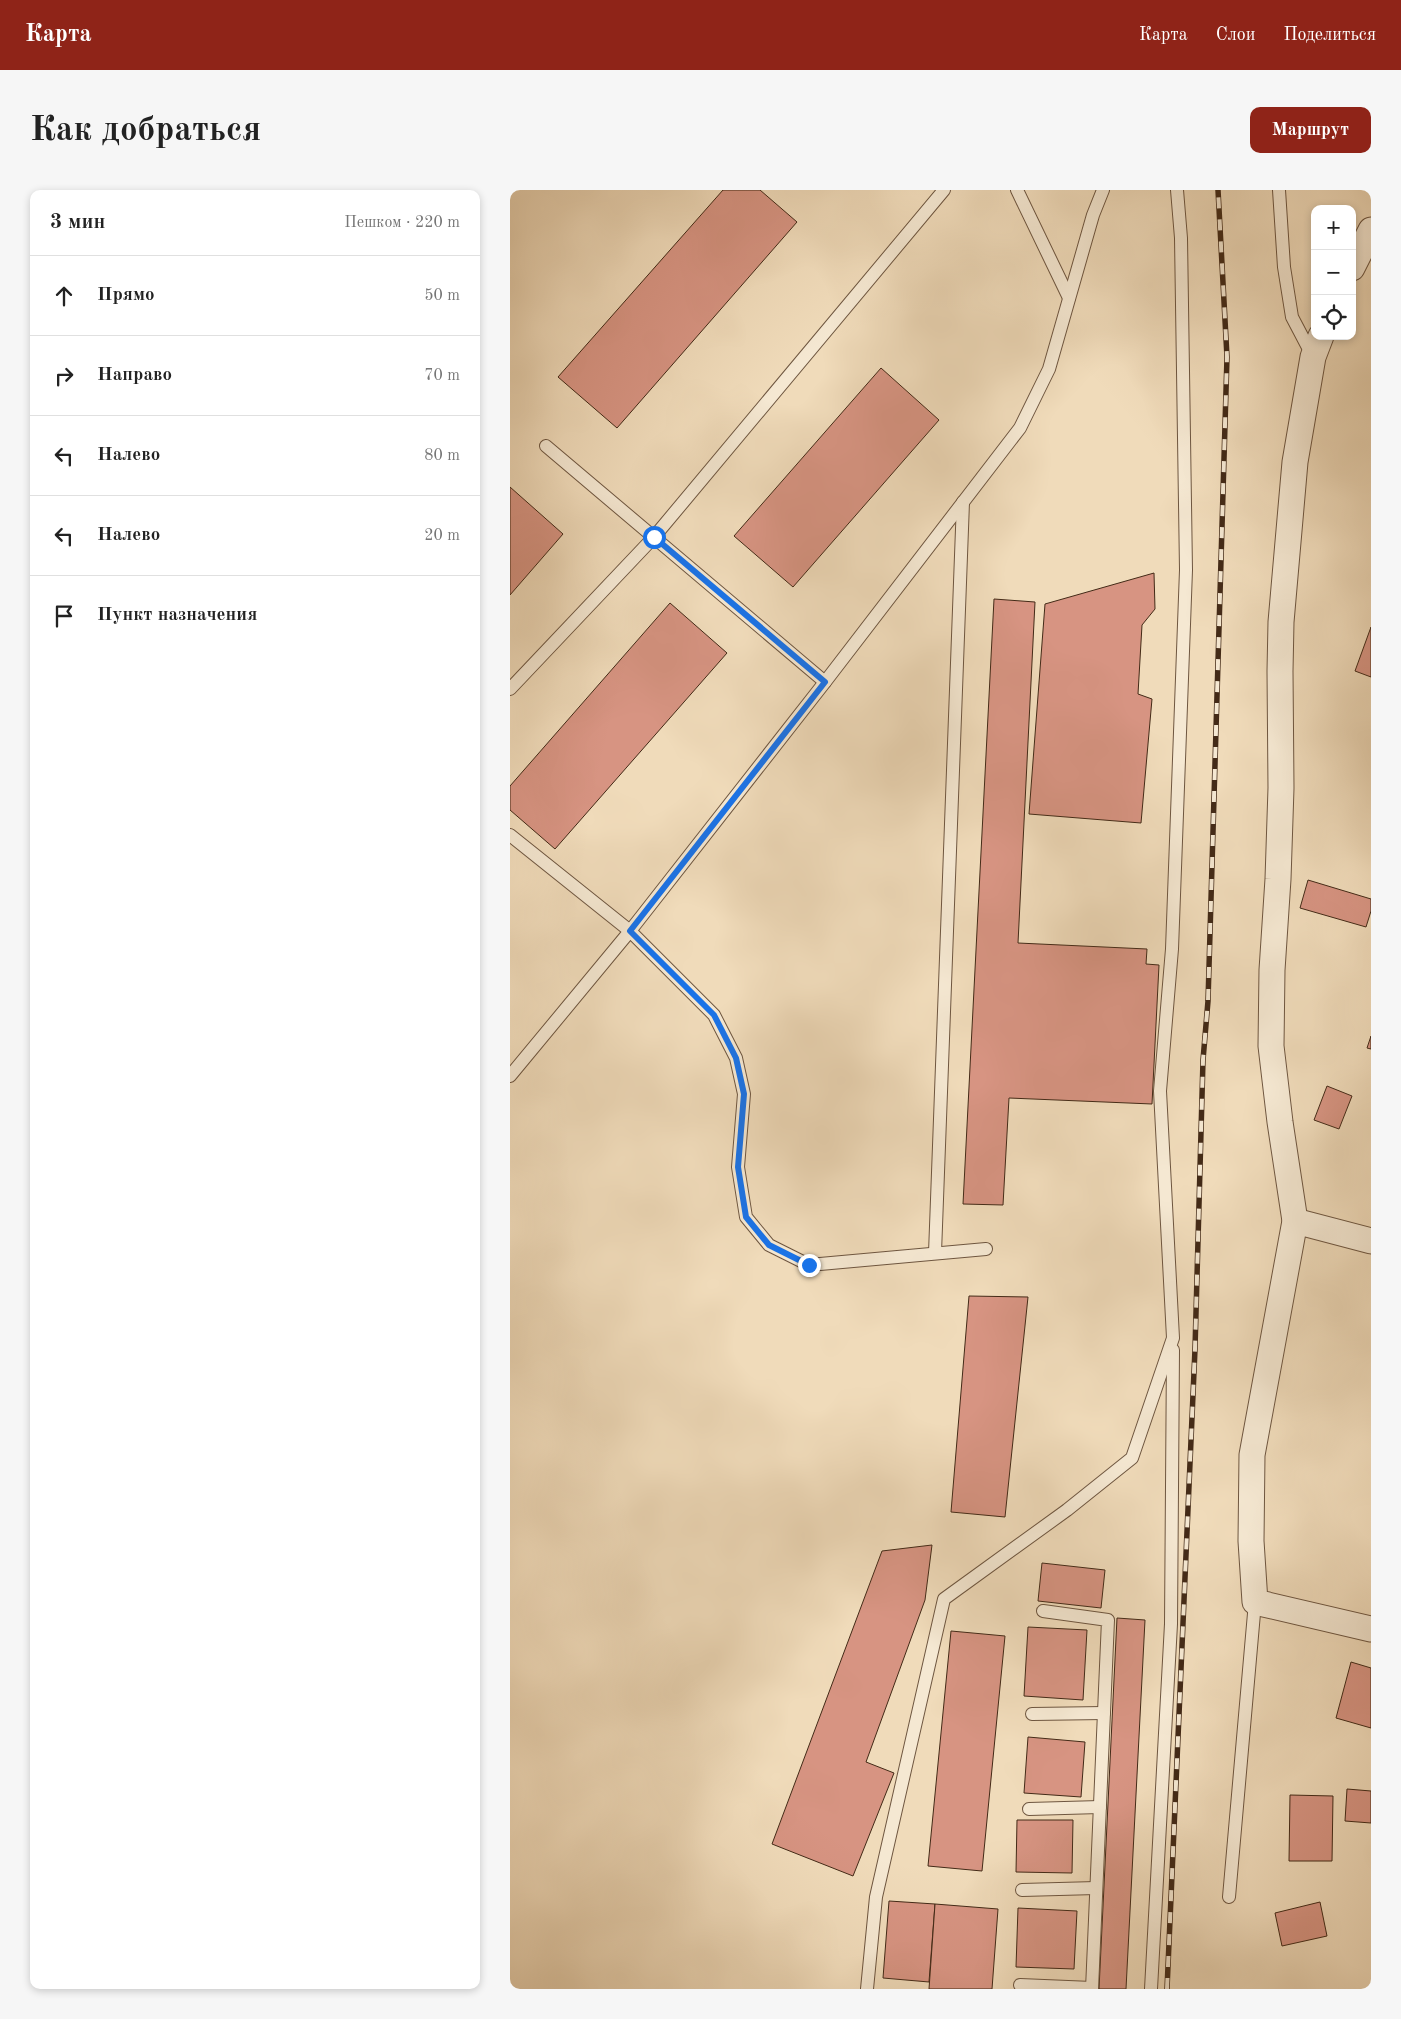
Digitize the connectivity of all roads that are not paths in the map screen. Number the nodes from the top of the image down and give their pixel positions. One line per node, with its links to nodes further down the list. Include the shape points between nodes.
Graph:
1 (944, 190): 12 (lane)
2 (1017, 190): 8 (lane)
3 (1103, 190): 8 (lane)
4 (1177, 190): 22 (lane, via 1181,248 1186,570 1172,949 1160,1091)
5 (1279, 190): 9 (lane, via 1284,267 1292,317)
6 (1371, 230): 7 (street)
7 (1356, 260)
8 (1069, 298): 11 (lane, via 1049,369 1020,428)
9 (1317, 347): 18 (street, via 1295,462 1281,622 1278,879 1272,970 1271,1046)
10 (546, 446): 12 (lane)
11 (963, 502): 13 (lane); 21 (lane)
12 (654, 537): 13 (lane); 14 (lane)
13 (825, 682): 16 (lane)
14 (510, 689)
15 (510, 835): 16 (lane)
16 (630, 931): 17 (lane); 21 (lane, via 714,1015 736,1058 744,1094 738,1167 746,1217 769,1245 809,1265)
17 (510, 1076)
18 (1295, 1221): 19 (street); 23 (street, via 1252,1456 1251,1541)
19 (1371, 1241)
20 (986, 1249): 21 (lane)
21 (935, 1253)
22 (1174, 1338): 35 (lane, via 1132,1458 1067,1510 944,1599 876,1897); 36 (lane, via 1171,1624)
23 (1255, 1602): 25 (street); 32 (lane)
24 (1043, 1611): 26 (lane, via 1108,1620)
25 (1371, 1629)
26 (1104, 1713): 27 (lane); 28 (lane)
27 (1032, 1714)
28 (1100, 1807): 29 (lane); 30 (lane)
29 (1029, 1809)
30 (1096, 1888): 31 (lane); 34 (lane)
31 (1022, 1890)
32 (1228, 1897)
33 (1020, 1985): 34 (lane)
34 (1092, 1988)
35 (867, 1989)
36 (1151, 1989)

